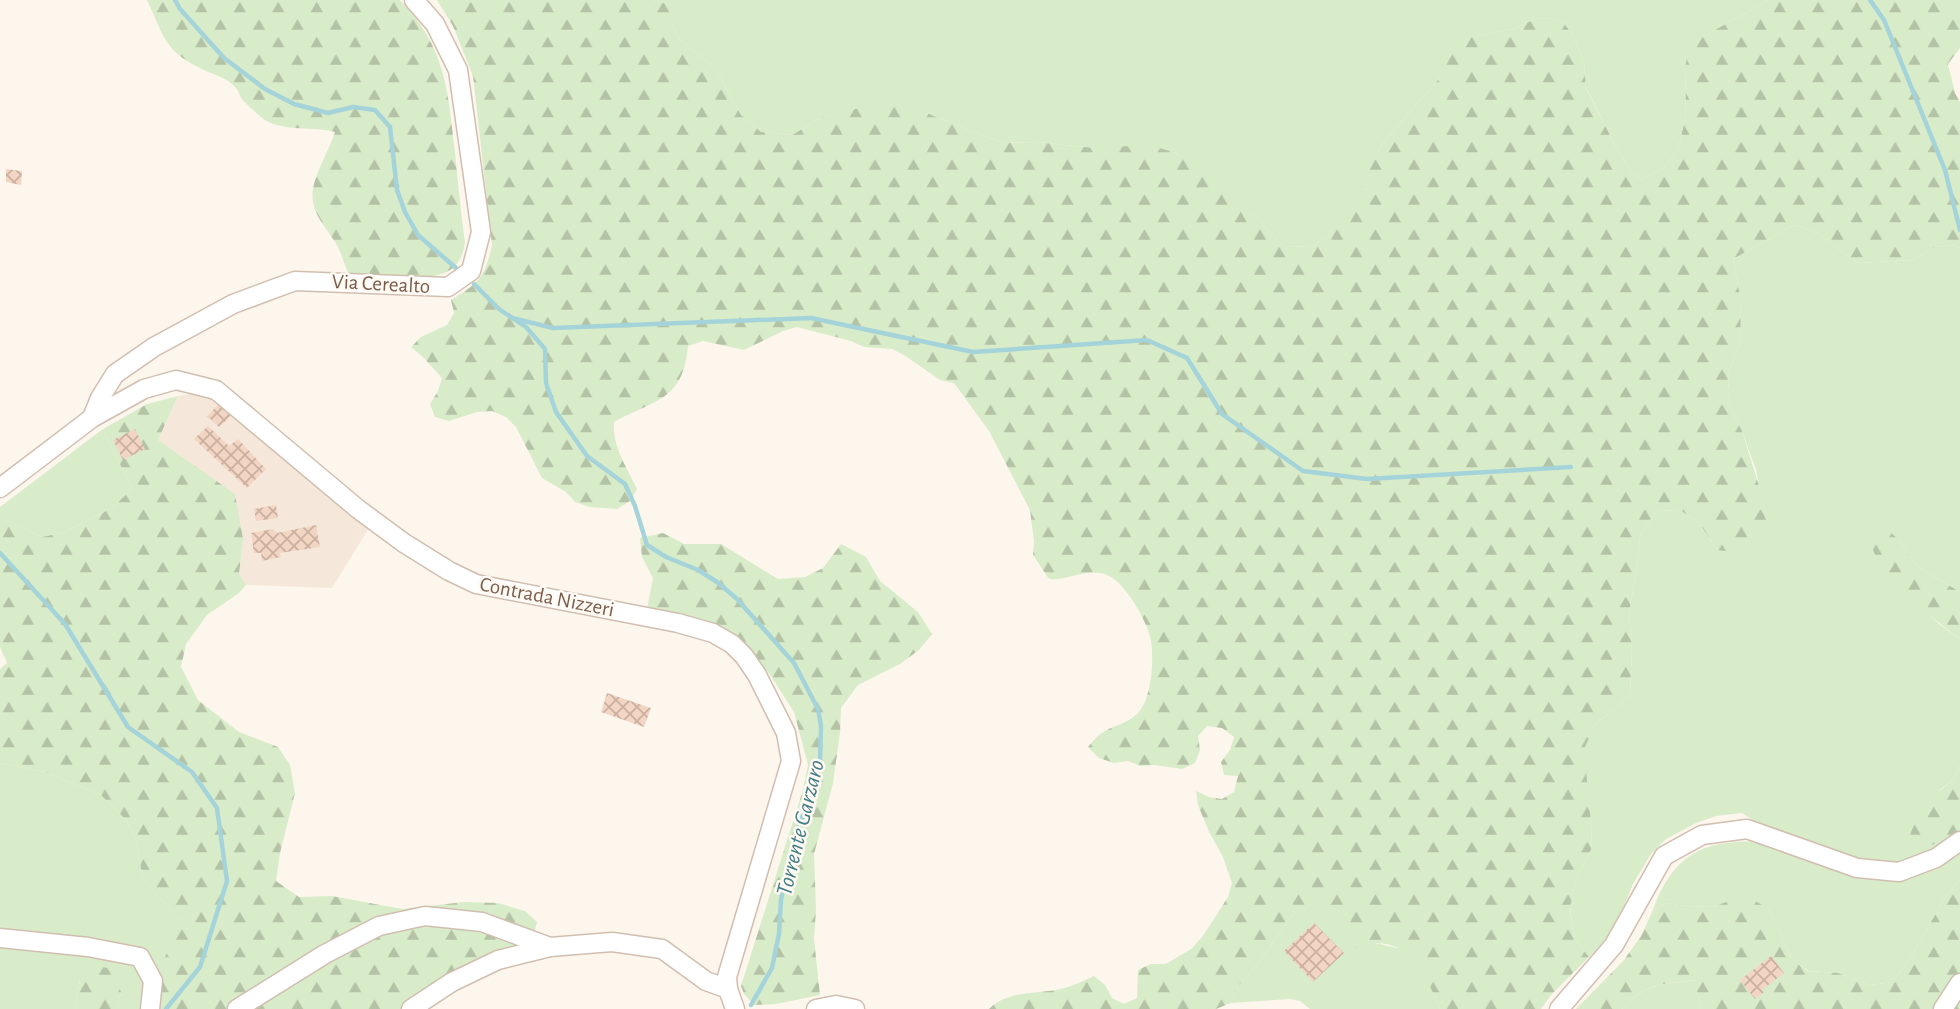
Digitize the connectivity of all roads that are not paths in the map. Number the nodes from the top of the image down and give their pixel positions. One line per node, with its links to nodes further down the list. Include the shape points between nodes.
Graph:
1 (414, 0): 2 (street, Via Cerealto, via 435,24 458,70 481,232 471,271 448,287 295,281 233,304 115,374)
2 (92, 418): 3 (street, Contrada Nizzeri); 8 (street, Contrada Nizzeri, via 144,389 176,380 216,390 358,509 449,571 476,584 678,623 732,644 768,697 786,733 791,761)
3 (0, 488)
4 (1960, 841): 15 (street, via 1936,858 1899,872 1857,867 1747,830 1702,835 1664,856 1614,945)
5 (0, 938): 9 (street, via 140,957 153,981)
6 (550, 947): 8 (street, via 612,942 662,949 706,982); 10 (street, via 482,922 425,916 379,926); 11 (street, via 498,960)
7 (1960, 983): 16 (street)
8 (727, 989): 12 (street)
9 (150, 1009)
10 (237, 1009)
11 (411, 1009)
12 (735, 1009)
13 (816, 1009): 14 (street, via 836,1005)
14 (855, 1009)
15 (1559, 1009)
16 (1942, 1009)

